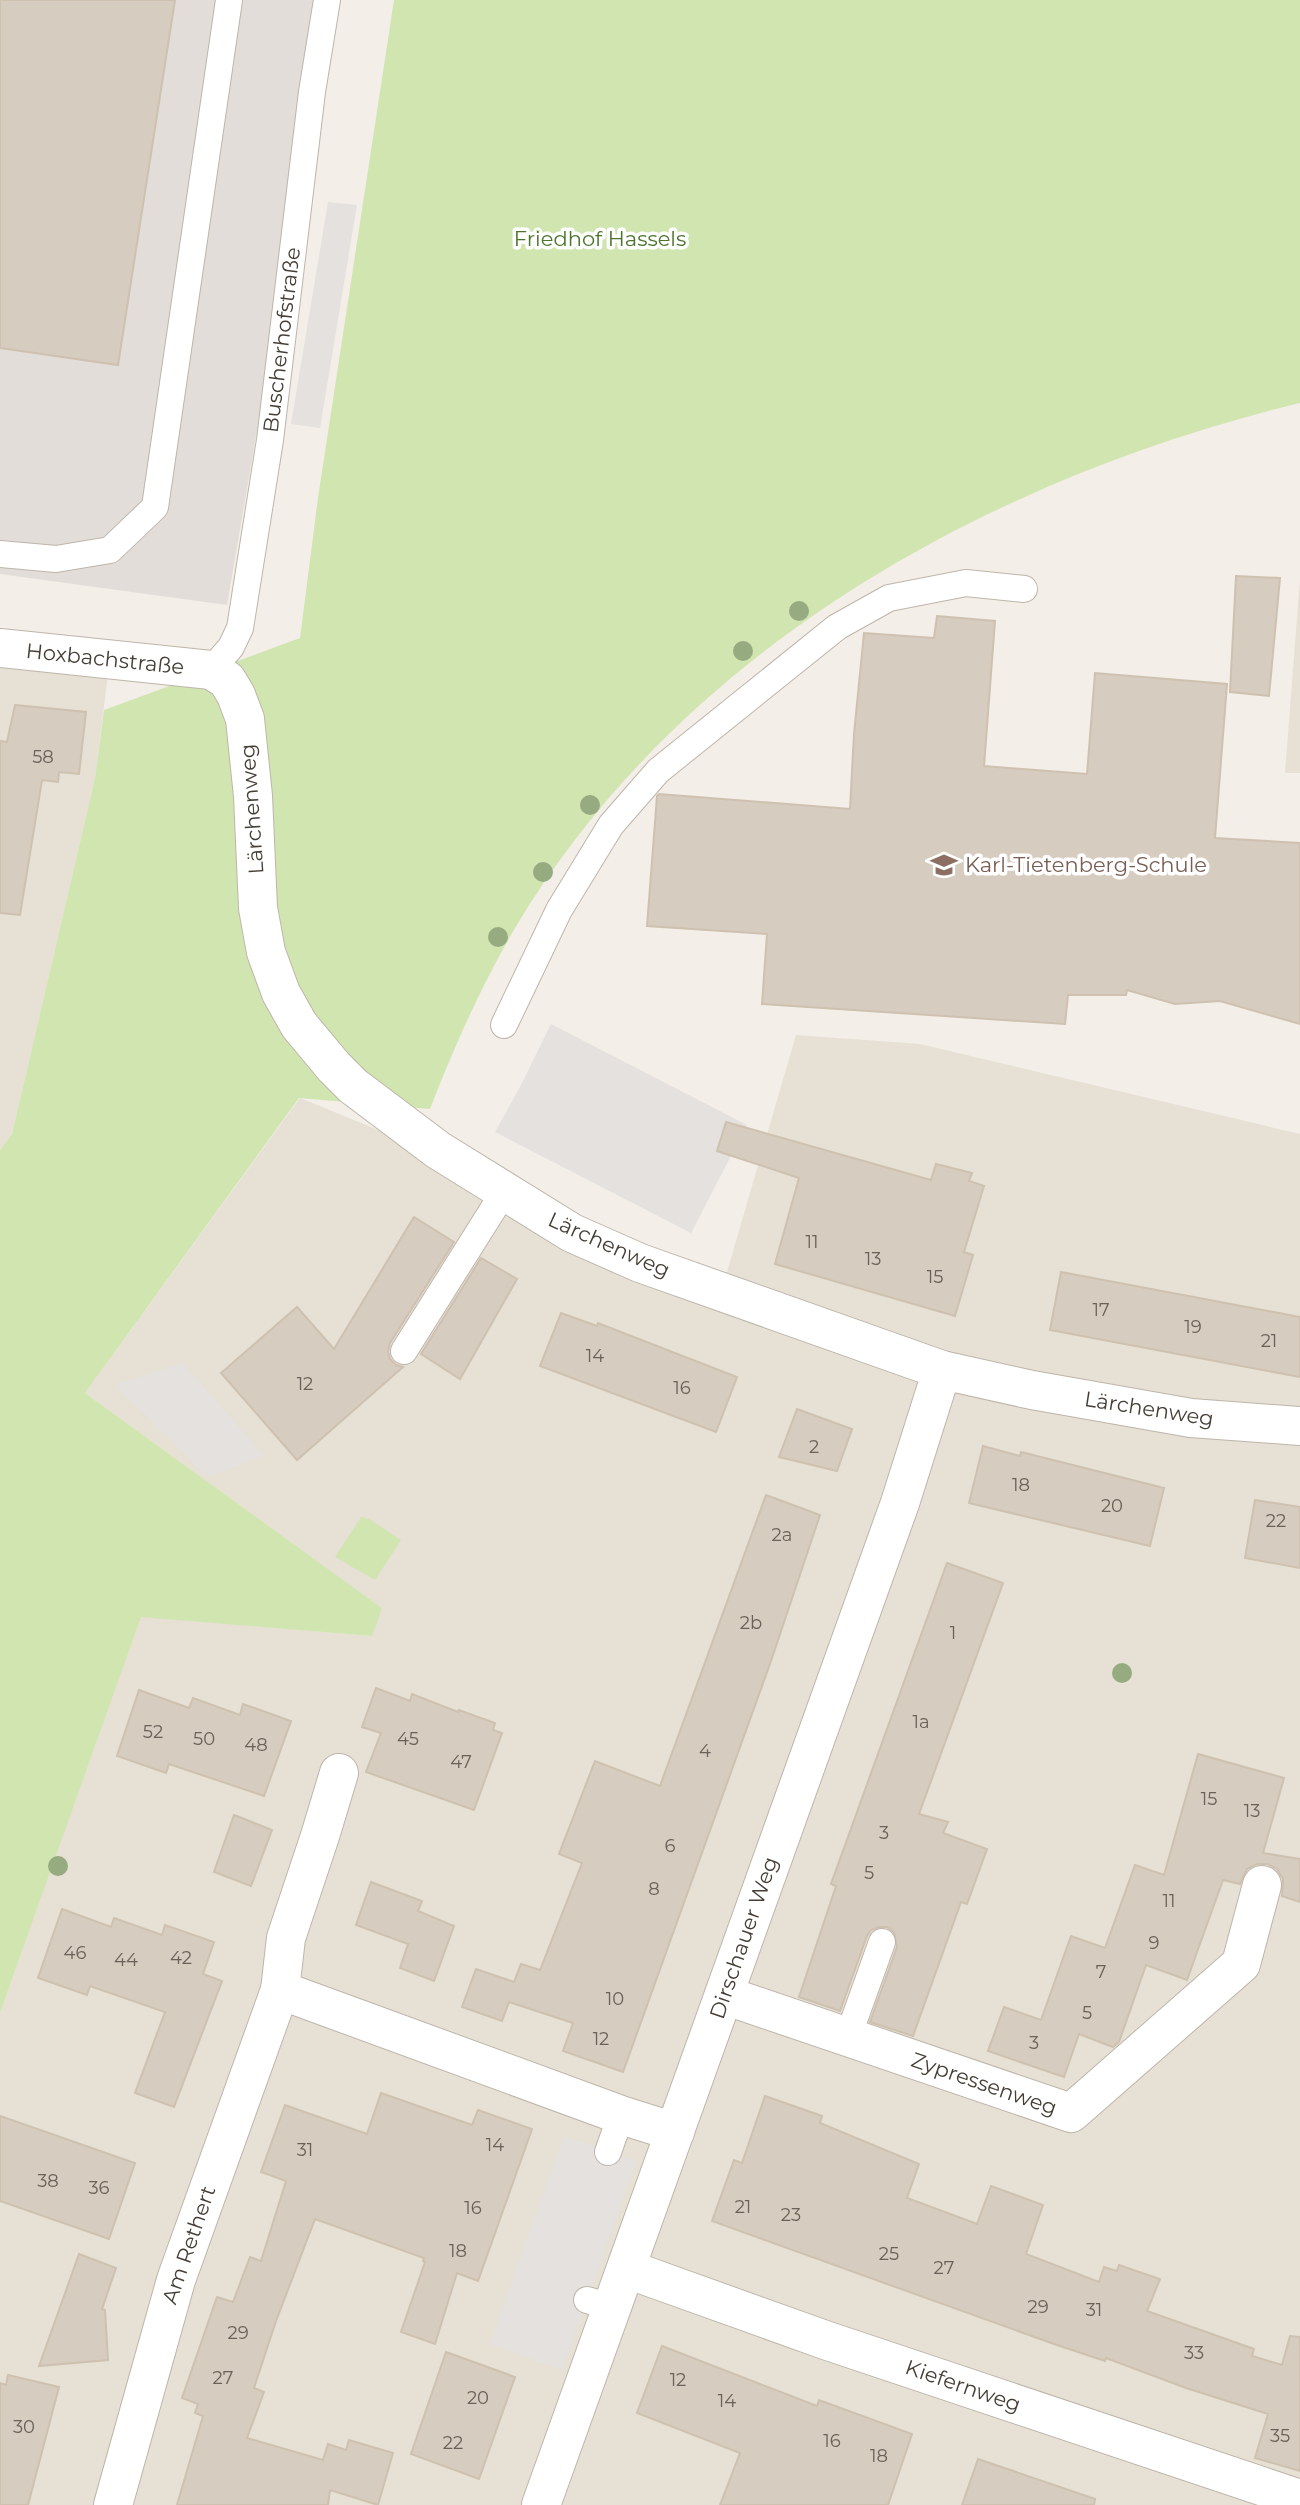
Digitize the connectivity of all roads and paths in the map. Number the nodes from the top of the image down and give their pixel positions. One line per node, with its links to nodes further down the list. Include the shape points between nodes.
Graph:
1 (229, 0): 3 (lane, via 155,507 110,550 56,559)
2 (327, 0): 6 (lane, Buscherhofstraße, via 270,440 240,628)
3 (0, 554)
4 (1024, 589): 7 (lane, via 966,583 889,598 837,627 658,771 611,825 559,910)
5 (0, 648): 6 (street, Hoxbachstraße)
6 (211, 670): 8 (street, Lärchenweg, via 227,680 245,719 258,908 266,951 281,993 314,1046 353,1086)
7 (504, 1025)
8 (503, 1192): 9 (lane); 10 (street, Lärchenweg, via 572,1233 640,1263)
9 (404, 1351)
10 (942, 1370): 11 (street, Lärchenweg, via 1191,1418); 16 (street, Dirschauer Weg, via 900,1503)
11 (1300, 1426)
12 (339, 1773): 15 (street, Am Rethert, via 286,1938)
13 (1262, 1885): 17 (street, Zypressenweg, via 1241,1964 1071,2113)
14 (882, 1941): 17 (lane)
15 (280, 1990): 18 (street); 23 (street, Am Rethert, via 176,2280)
16 (724, 1995): 17 (street, Zypressenweg); 19 (street, Dirschauer Weg)
17 (848, 2037)
18 (621, 2115): 19 (street); 20 (lane)
19 (675, 2132): 21 (street, Dirschauer Weg)
20 (608, 2152)
21 (627, 2269): 22 (street, Kiefernweg); 24 (street, Dirschauer Weg, via 600,2304)
22 (1300, 2499)
23 (113, 2505)
24 (541, 2505)

